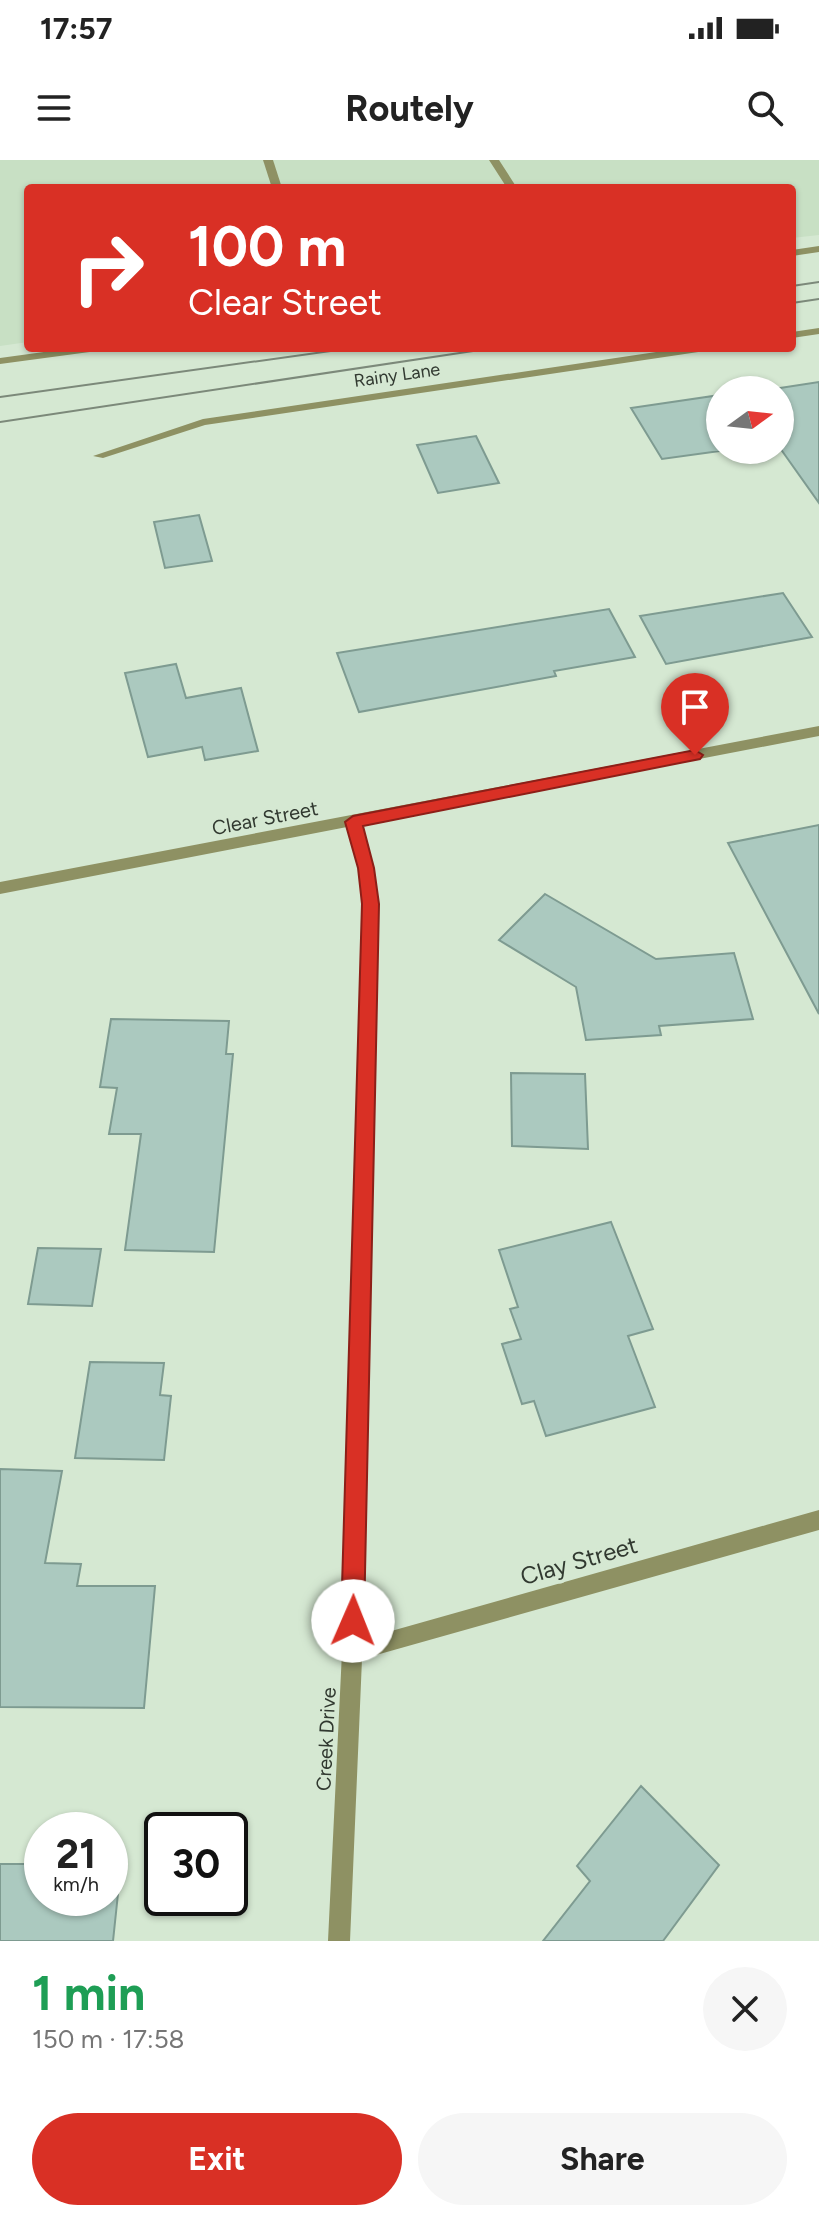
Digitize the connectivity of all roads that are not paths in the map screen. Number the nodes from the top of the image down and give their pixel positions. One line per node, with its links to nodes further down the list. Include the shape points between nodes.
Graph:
1 (268, 160): 3 (street)
2 (494, 160): 4 (street)
3 (276, 184)
4 (509, 184)
5 (819, 249): 6 (street)
6 (796, 252)
7 (819, 331): 8 (street)
8 (796, 334)
9 (67, 352): 11 (street)
10 (678, 352): 12 (street, Rainy Lane, via 203,422)
11 (0, 361)
12 (99, 456)
13 (819, 731): 14 (street, Clear Street)
14 (353, 822): 15 (street, Clear Street); 17 (street, Creek Drive, via 370,904)
15 (0, 888)
16 (819, 1520): 17 (street, Clay Street)
17 (352, 1652): 18 (street, Creek Drive)
18 (339, 1941)

